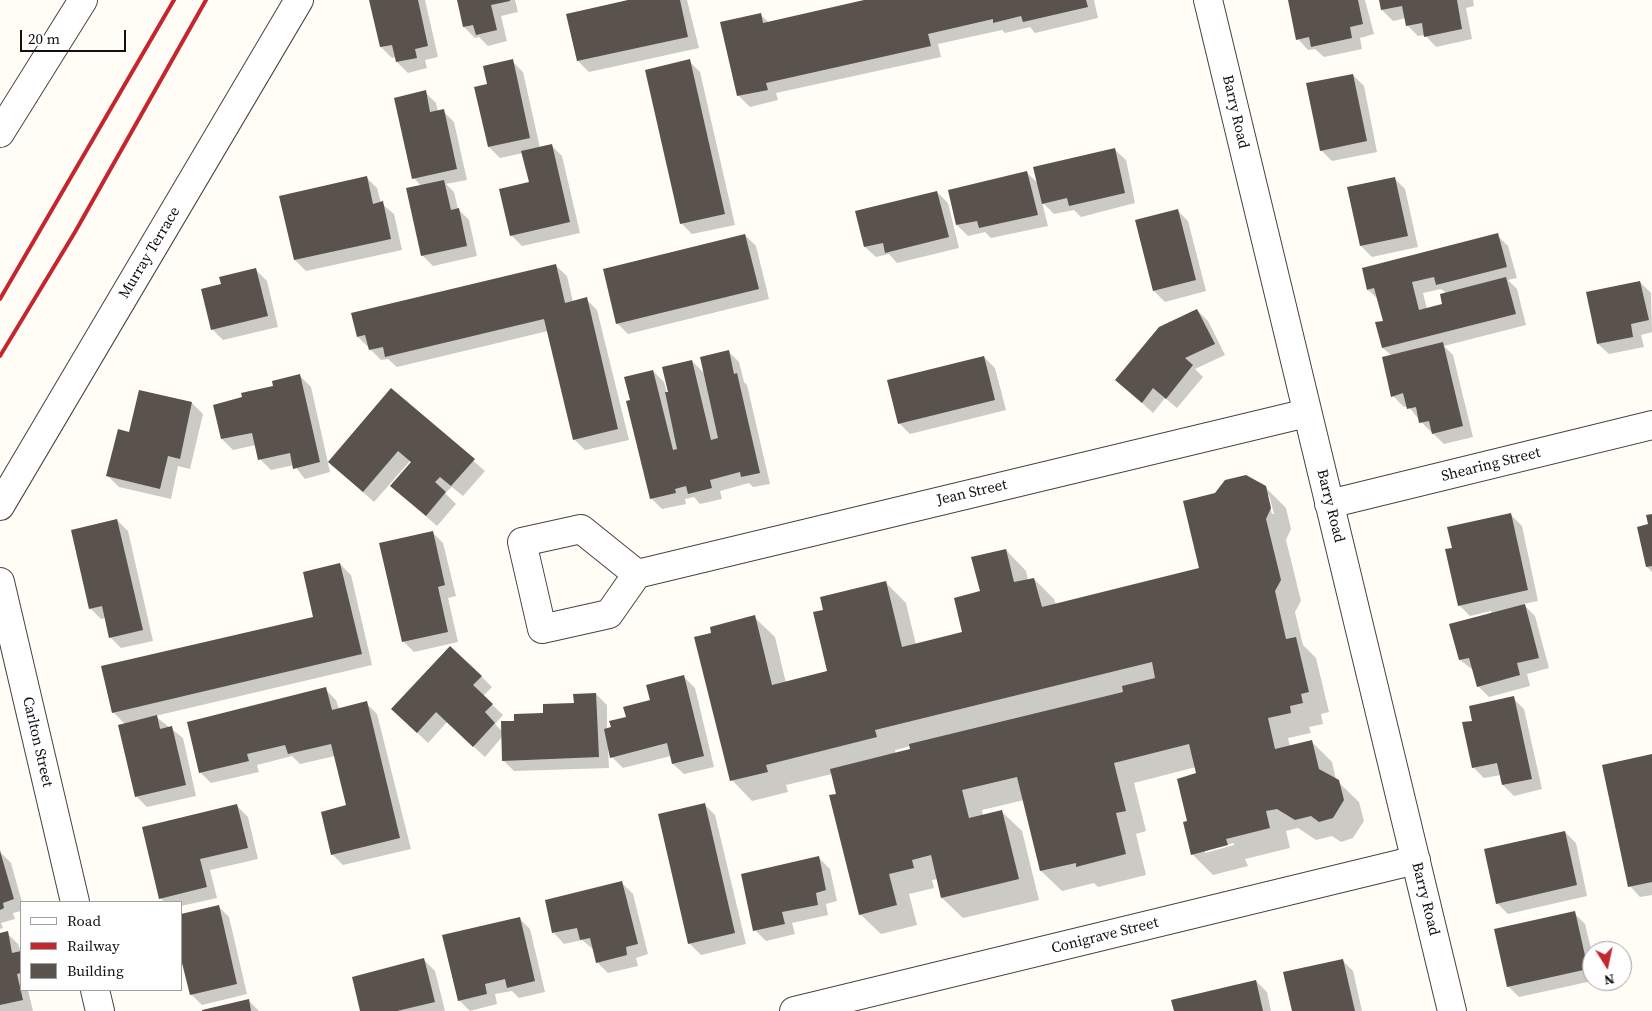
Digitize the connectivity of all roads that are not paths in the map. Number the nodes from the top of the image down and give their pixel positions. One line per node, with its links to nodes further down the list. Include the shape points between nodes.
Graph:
1 (83, 0): 4 (street)
2 (299, 0): 8 (street, Murray Terrace)
3 (1208, 0): 5 (street, Barry Road)
4 (0, 133)
5 (1307, 413): 7 (street, Barry Road); 9 (street, Jean Street)
6 (1652, 425): 7 (street, Shearing Street)
7 (1329, 504): 11 (street, Barry Road)
8 (0, 506)
9 (637, 574)
10 (0, 582): 12 (street, Carlton Street)
11 (1416, 860): 15 (street, Conigrave Street); 16 (street, Barry Road)
12 (74, 901)
13 (95, 991): 14 (street)
14 (100, 1011)
15 (794, 1011)
16 (1452, 1011)

